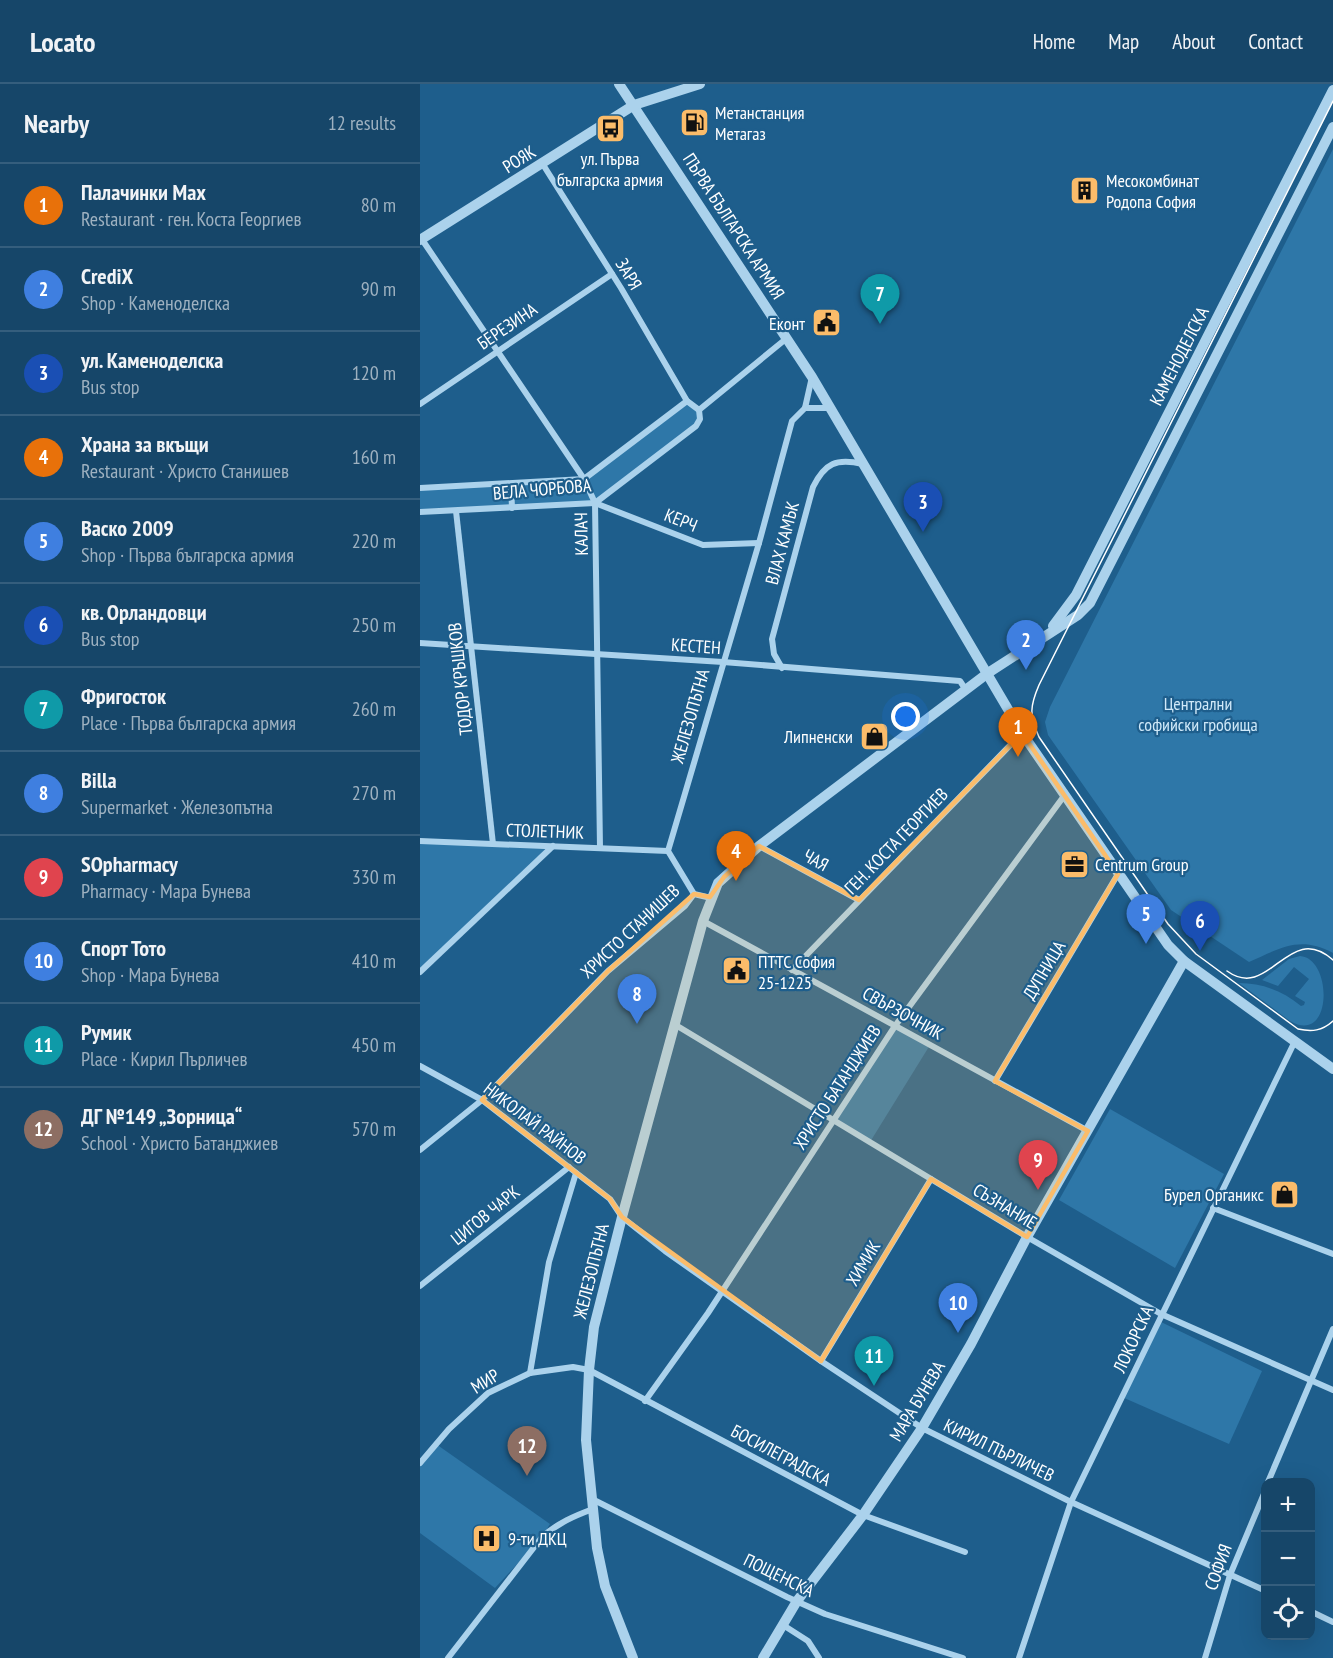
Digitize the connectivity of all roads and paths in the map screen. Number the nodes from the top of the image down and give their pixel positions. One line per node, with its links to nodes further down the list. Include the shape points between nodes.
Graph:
1 (619, 84): 4 (street, ПЪРВА БЪЛГАРСКА АРМИЯ)
2 (700, 84): 4 (street, РОЯК)
3 (1333, 90): 26 (street, КАМЕНОДЕЛСКА, via 1076,595)
4 (634, 105): 6 (street, РОЯК); 9 (street, ПЪРВА БЪЛГАРСКА АРМИЯ)
5 (1333, 127): 26 (street, КАМЕНОДЕЛСКА, via 1090,603)
6 (542, 163): 7 (street, РОЯК); 8 (street, ЗАРЯ)
7 (420, 238): 10 (street, КАЛАЧ)
8 (612, 274): 10 (street, БЕРЕЗИНА); 12 (street, ЗАРЯ)
9 (787, 337): 11 (street, ПЪРВА БЪЛГАРСКА АРМИЯ); 16 (street, ВЕЛА ЧОРБОВА)
10 (497, 351): 13 (street, БЕРЕЗИНА); 18 (street, КАЛАЧ)
11 (812, 376): 14 (street, ВЛАХ КАМЪК); 15 (street, ПЪРВА БЪЛГАРСКА АРМИЯ)
12 (687, 401): 16 (street); 18 (street, ВЕЛА ЧОРБОВА)
13 (420, 404)
14 (805, 408): 15 (street); 25 (street, ВЛАХ КАМЪК, via 792,421)
15 (832, 408): 17 (street, ПЪРВА БЪЛГАРСКА АРМИЯ)
16 (699, 410): 21 (street, ВЕЛА ЧОРБОВА, via 696,426)
17 (863, 464): 31 (street, ВЛАХ КАМЪК, via 834,462 820,472 813,487 772,639); 32 (street, ПЪРВА БЪЛГАРСКА АРМИЯ)
18 (584, 479): 19 (street, ВЕЛА ЧОРБОВА); 21 (street, КАЛАЧ)
19 (511, 484): 20 (street, ВЕЛА ЧОРБОВА); 22 (street)
20 (420, 488)
21 (595, 502): 22 (street, ВЕЛА ЧОРБОВА); 25 (street, КЕРЧ, via 703,545); 29 (street, КАЛАЧ)
22 (512, 508): 23 (street, ВЕЛА ЧОРБОВА)
23 (456, 511): 24 (street, ВЕЛА ЧОРБОВА); 28 (street, ТОДОР КРЪШКОВ)
24 (420, 512)
25 (759, 543): 30 (street, ЖЕЛЕЗОПЪТНА)
26 (1047, 634): 32 (street, КАМЕНОДЕЛСКА)
27 (420, 643): 28 (street, КЕСТЕН)
28 (471, 646): 29 (street, КЕСТЕН); 37 (street, ТОДОР КРЪШКОВ)
29 (598, 655): 30 (street, КЕСТЕН); 40 (street, КАЛАЧ)
30 (723, 662): 31 (street, КЕСТЕН); 41 (street, ЖЕЛЕЗОПЪТНА)
31 (782, 668): 33 (street, КЕСТЕН, via 960,681)
32 (988, 673): 33 (street); 34 (street, ПЪРВА БЪЛГАРСКА АРМИЯ)
33 (966, 690): 39 (street)
34 (1022, 733): 35 (street, ПЪРВА БЪЛГАРСКА АРМИЯ); 45 (street, ГЕН. КОСТА ГЕОРГИЕВ)
35 (1064, 796): 42 (street, ПЪРВА БЪЛГАРСКА АРМИЯ); 51 (street, ХРИСТО БАТАНДЖИЕВ)
36 (420, 841): 37 (street, СТОЛЕТНИК)
37 (493, 844): 38 (street, СТОЛЕТНИК)
38 (553, 846): 40 (street, СТОЛЕТНИК); 49 (street)
39 (759, 846): 44 (street, via 724,877); 45 (street, ЧАЯ)
40 (600, 848): 41 (street, СТОЛЕТНИК)
41 (668, 851): 43 (street)
42 (1118, 874): 47 (street, ПЪРВА БЪЛГАРСКА АРМИЯ, via 1168,945); 55 (street, ДУПНИЦА)
43 (694, 894): 44 (street, ХРИСТО СТАНИШЕВ); 56 (street, ХРИСТО СТАНИШЕВ, via 608,971)
44 (711, 898): 46 (street, ЖЕЛЕЗОПЪТНА)
45 (859, 900): 48 (street, ГЕН. КОСТА ГЕОРГИЕВ)
46 (703, 921): 48 (street, СВЪРЗОЧНИК); 50 (street, ЖЕЛЕЗОПЪТНА)
47 (1184, 961): 52 (street, ПЪРВА БЪЛГАРСКА АРМИЯ); 58 (street, МАРА БУНЕВА)
48 (792, 970): 51 (street, СВЪРЗОЧНИК)
49 (420, 972)
50 (675, 1024): 57 (street, СЪЗНАНИЕ); 64 (street, ЖЕЛЕЗОПЪТНА)
51 (895, 1026): 55 (street, СВЪРЗОЧНИК); 57 (street, ХРИСТО БАТАНДЖИЕВ)
52 (1295, 1041): 54 (street, ПЪРВА БЪЛГАРСКА АРМИЯ); 63 (street, ЛОКОРСКА)
53 (420, 1066): 56 (street, НИКОЛАЙ РАЙНОВ)
54 (1333, 1069)
55 (995, 1081): 58 (street, СВЪРЗОЧНИК)
56 (483, 1100): 59 (street, ХРИСТО СТАНИШЕВ); 60 (street, НИКОЛАЙ РАЙНОВ)
57 (834, 1120): 62 (street, СЪЗНАНИЕ); 68 (street, ХРИСТО БАТАНДЖИЕВ)
58 (1088, 1131): 65 (street, МАРА БУНЕВА)
59 (420, 1150)
60 (569, 1167): 61 (street, НИКОЛАЙ РАЙНОВ); 67 (street, ЦИГОВ ЧАРК)
61 (576, 1173): 64 (street, НИКОЛАЙ РАЙНОВ, via 610,1199); 73 (street, via 549,1262)
62 (931, 1179): 65 (street, СЪЗНАНИЕ); 71 (street, ХИМИК)
63 (1213, 1208): 66 (street); 69 (street, ЛОКОРСКА)
64 (622, 1217): 68 (street, КИРИЛ ПЪРЛИЧЕВ); 72 (street, ЖЕЛЕЗОПЪТНА, via 594,1327)
65 (1027, 1237): 69 (street, СЪЗНАНИЕ); 77 (street, МАРА БУНЕВА)
66 (1333, 1254)
67 (420, 1286)
68 (722, 1292): 71 (street, КИРИЛ ПЪРЛИЧЕВ); 76 (street, ХРИСТО БАТАНДЖИЕВ)
69 (1161, 1314): 74 (street, СЪЗНАНИЕ); 81 (street, ЛОКОРСКА)
70 (1333, 1329): 74 (street)
71 (820, 1361): 77 (street, КИРИЛ ПЪРЛИЧЕВ)
72 (589, 1370): 73 (street, МИР, via 573,1367); 76 (street, БОСИЛЕГРАДСКА); 82 (street, ЖЕЛЕЗОПЪТНА, via 586,1440)
73 (530, 1373): 78 (street, МИР, via 488,1393)
74 (1310, 1380): 75 (street, СЪЗНАНИЕ); 79 (street)
75 (1333, 1390)
76 (645, 1401): 84 (street, БОСИЛЕГРАДСКА)
77 (922, 1428): 81 (street, КИРИЛ ПЪРЛИЧЕВ); 84 (street, МАРА БУНЕВА)
78 (420, 1463)
79 (1270, 1478)
80 (1261, 1501): 86 (street, СОФИЯ)
81 (1071, 1502): 86 (street, КИРИЛ ПЪРЛИЧЕВ); 97 (street, ЛОКОРСКА)
82 (591, 1504): 83 (street, ПОЩЕНСКА); 83 (street); 92 (street, via 542,1537); 93 (street, ЖЕЛЕЗОПЪТНА, via 605,1586)
83 (606, 1505): 88 (street, ПОЩЕНСКА)
84 (863, 1515): 85 (street, БОСИЛЕГРАДСКА); 88 (street, МАРА БУНЕВА)
85 (965, 1552)
86 (1230, 1575): 87 (street, КИРИЛ ПЪРЛИЧЕВ); 98 (street, СОФИЯ)
87 (1261, 1589)
88 (797, 1601): 91 (street, МАРА БУНЕВА); 96 (street, ПОЩЕНСКА, via 825,1614)
89 (1315, 1613): 90 (street)
90 (1333, 1622)
91 (783, 1625): 94 (street, МАРА БУНЕВА); 95 (street, via 808,1641)
92 (448, 1658)
93 (633, 1658)
94 (763, 1658)
95 (819, 1658)
96 (963, 1658)
97 (1018, 1658)
98 (1205, 1658)

